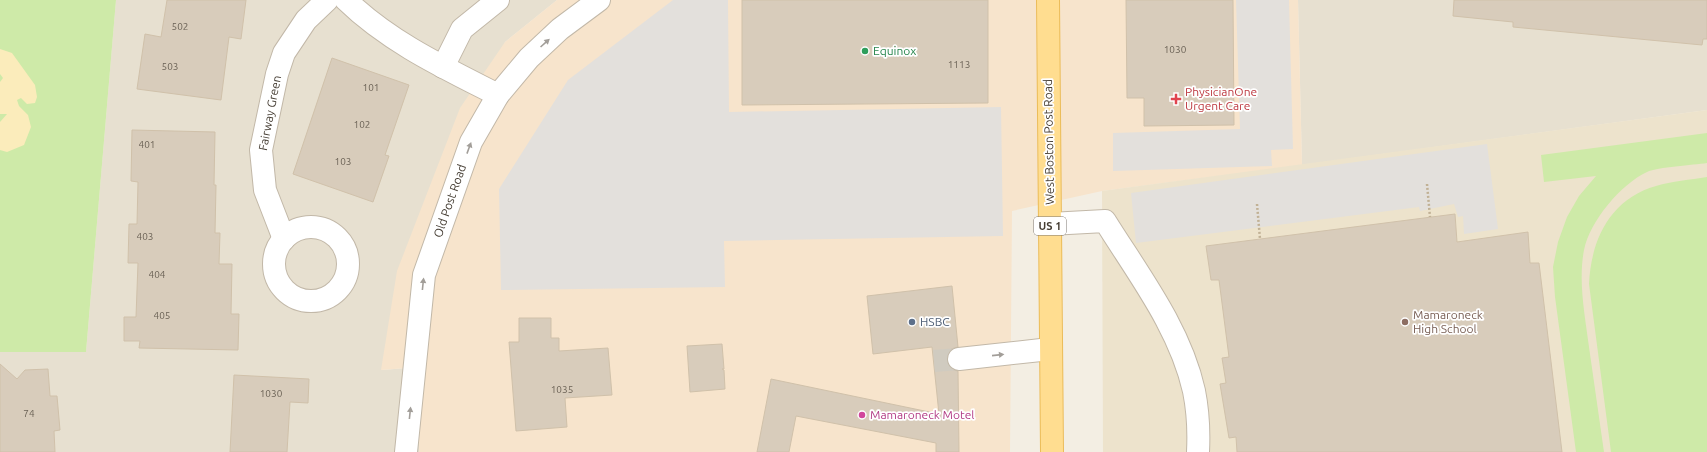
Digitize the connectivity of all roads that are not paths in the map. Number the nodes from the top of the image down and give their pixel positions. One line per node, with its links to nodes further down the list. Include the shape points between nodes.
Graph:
1 (327, 0): 9 (street, Fairway Green, via 306,20 284,53 261,150 265,190)
2 (346, 0): 6 (street, via 364,18)
3 (498, 0): 6 (street, via 462,29)
4 (599, 0): 7 (street, Old Post Road, one-way to 4, via 528,58 560,29)
5 (1048, 0): 8 (main road, West Boston Post Road / US 1)
6 (443, 67): 7 (street)
7 (498, 95): 12 (street, Old Post Road, one-way to 7, via 424,275 471,142)
8 (1050, 224): 10 (main road, West Boston Post Road / US 1); 14 (street, via 1105,221 1160,309 1184,359 1194,391)
9 (284, 239)
10 (1050, 349): 11 (street, one-way to 10); 13 (main road, West Boston Post Road / US 1)
11 (959, 359)
12 (406, 452)
13 (1052, 452)
14 (1198, 452)

